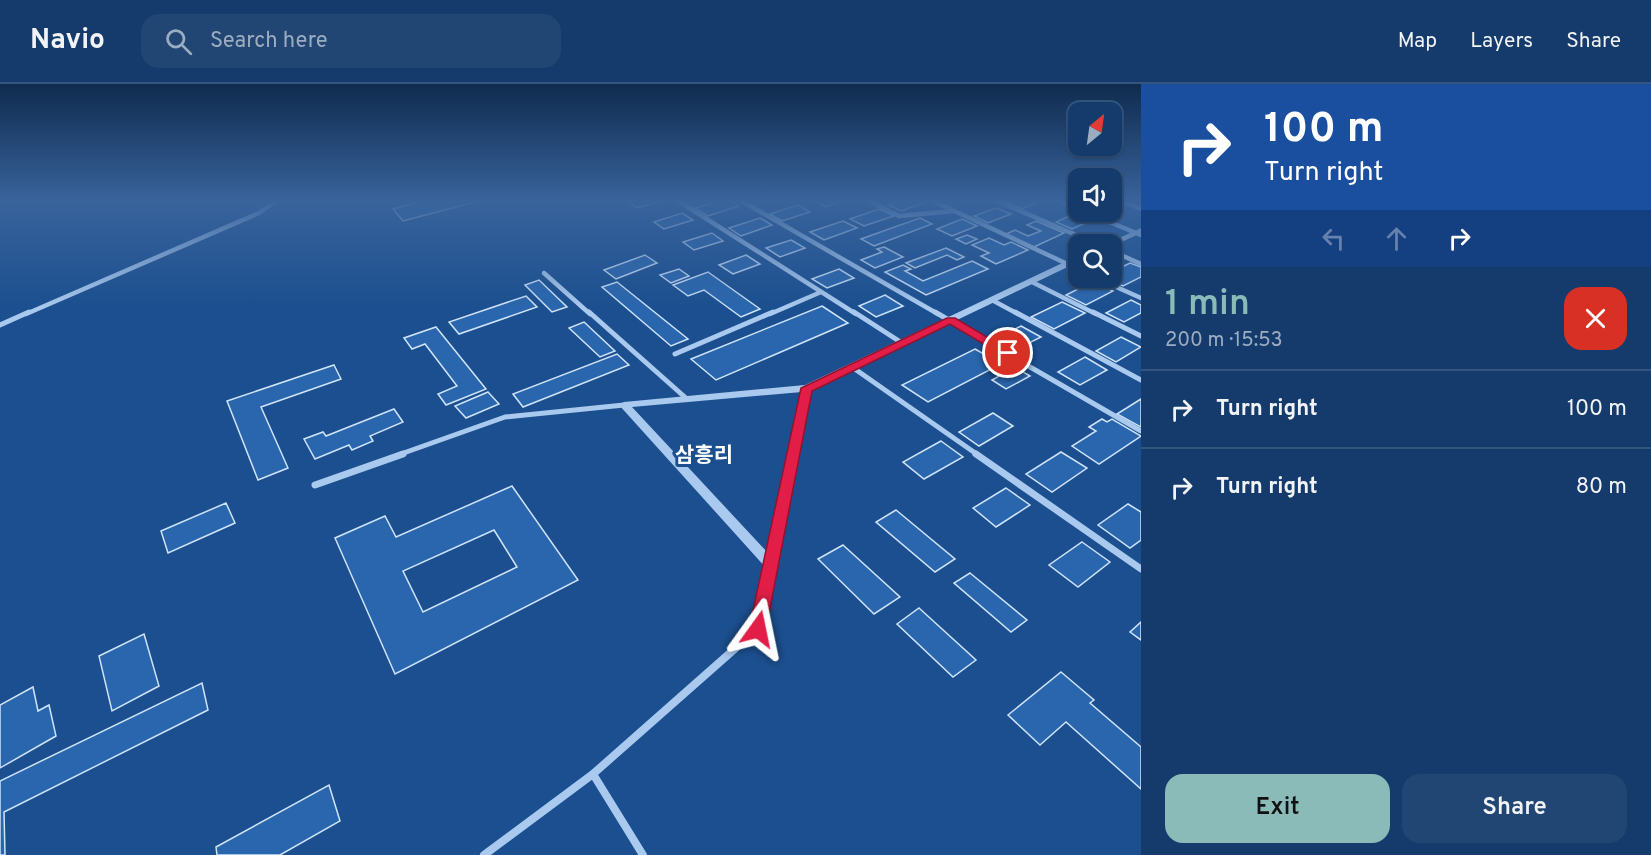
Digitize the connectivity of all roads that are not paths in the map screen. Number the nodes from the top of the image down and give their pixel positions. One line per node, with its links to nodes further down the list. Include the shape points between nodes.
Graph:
1 (206, 236): 15 (street)
2 (733, 236): 11 (street)
3 (803, 236): 14 (street)
4 (1007, 236): 6 (street)
5 (1122, 255): 7 (street)
6 (1068, 264): 9 (street)
7 (1141, 264)
8 (544, 273): 22 (street)
9 (1032, 282): 13 (street); 16 (street)
10 (1118, 288): 12 (street)
11 (821, 292): 17 (street); 18 (street)
12 (1141, 298)
13 (992, 300): 14 (street); 20 (street)
14 (951, 320): 17 (street); 24 (street)
15 (0, 325)
16 (1141, 336)
17 (902, 343): 19 (street)
18 (675, 354)
19 (852, 367): 21 (street); 27 (street)
20 (1141, 380)
21 (807, 388): 22 (street); 26 (street)
22 (687, 399): 23 (street)
23 (624, 405): 25 (street, via 505,417); 26 (street)
24 (1141, 431)
25 (315, 485)
26 (771, 565): 28 (street, via 758,629)
27 (1141, 569)
28 (593, 774): 29 (street); 30 (street)
29 (484, 855)
30 (643, 855)

